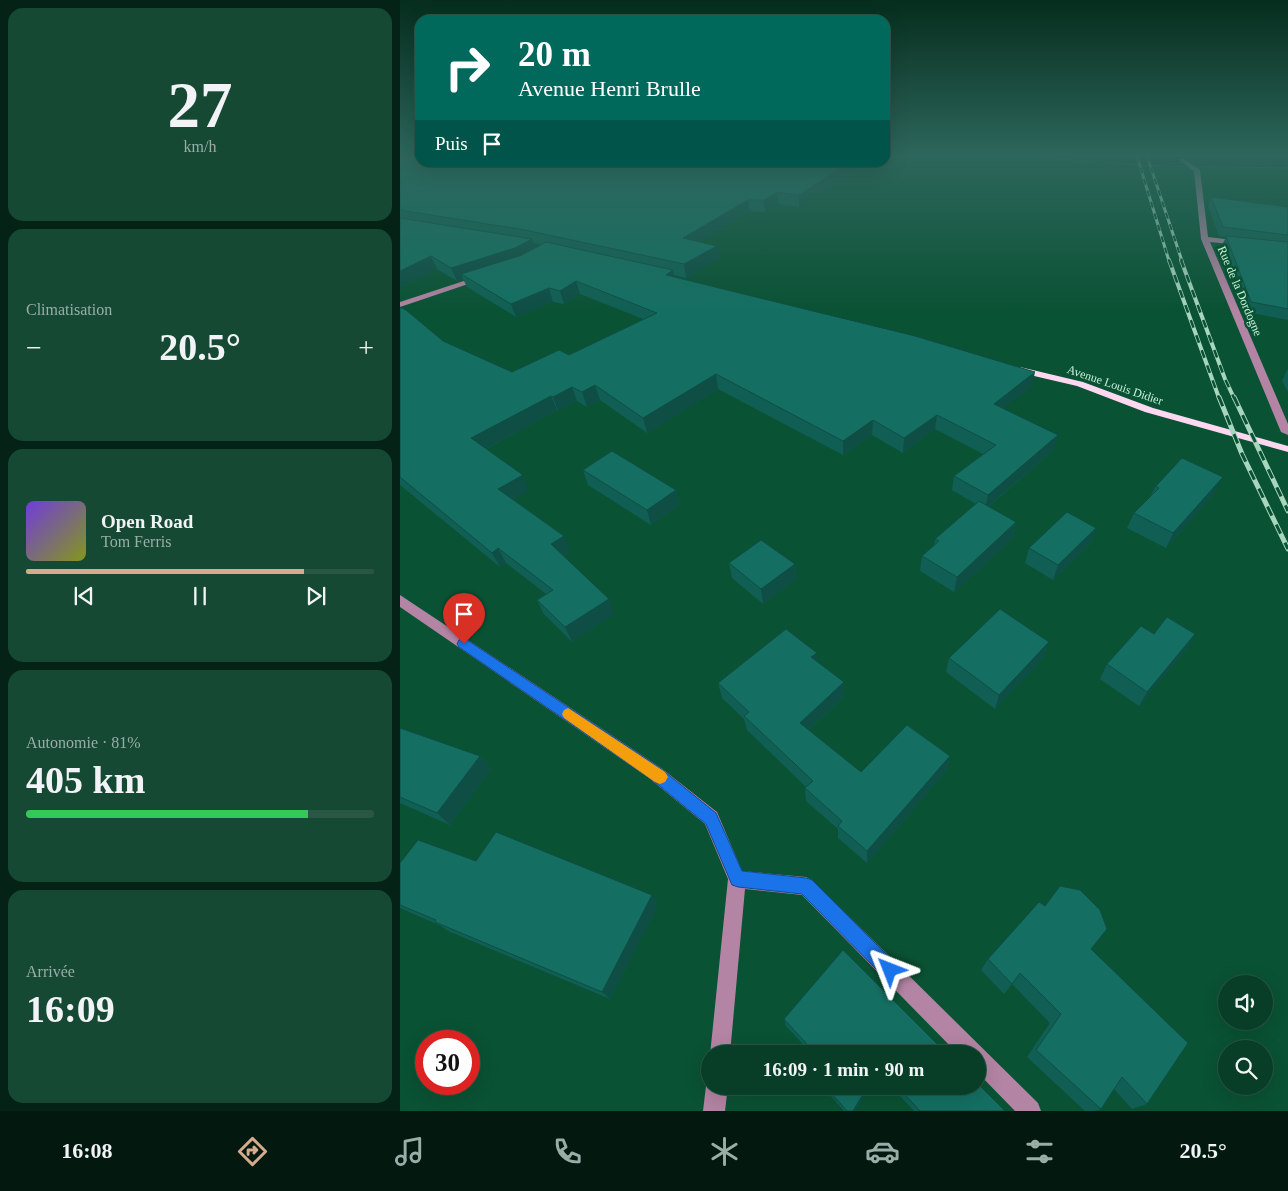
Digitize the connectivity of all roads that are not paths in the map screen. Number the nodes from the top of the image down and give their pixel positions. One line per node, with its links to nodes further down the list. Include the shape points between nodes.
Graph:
1 (1201, 208): 2 (street, Rue de la Dordogne)
2 (1204, 239): 3 (street); 7 (street, Rue de la Dordogne)
3 (1251, 244)
4 (495, 274): 5 (street)
5 (400, 305)
6 (1014, 368): 8 (main road, Avenue Louis Didier, via 1080,384 1149,410)
7 (1287, 432)
8 (1283, 447)
9 (400, 600): 10 (street, via 655,773 711,818)
10 (738, 879): 11 (street); 12 (street, via 806,886)
11 (721, 1045)
12 (964, 1045)
13 (986, 1066): 16 (street)
14 (716, 1095): 15 (street)
15 (714, 1111)
16 (1030, 1111)

